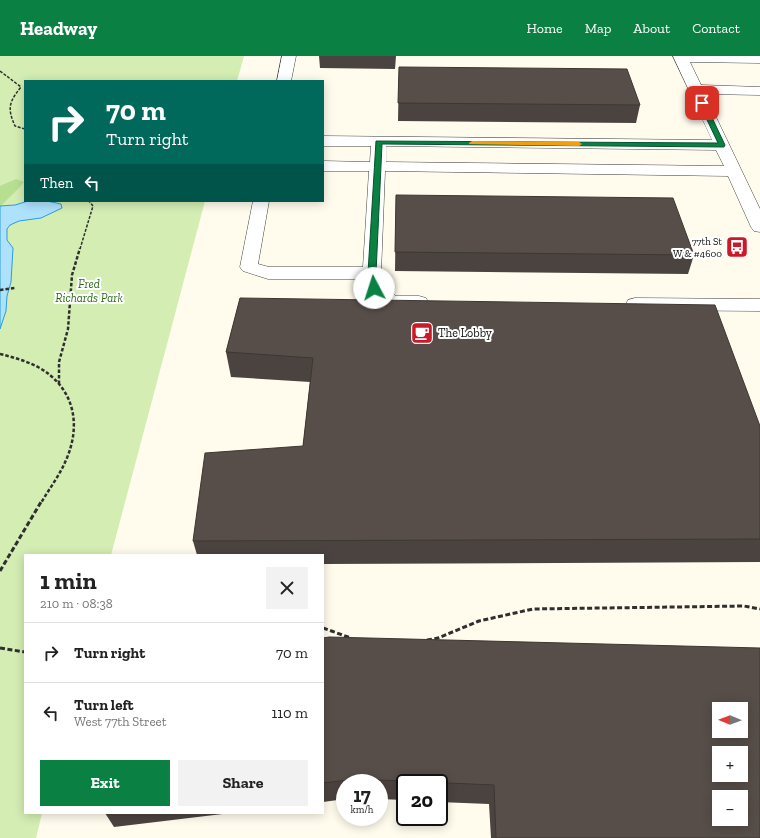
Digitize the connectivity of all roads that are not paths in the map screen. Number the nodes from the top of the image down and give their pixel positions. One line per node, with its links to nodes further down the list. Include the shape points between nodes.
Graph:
1 (289, 56): 4 (street)
2 (680, 57): 3 (street); 5 (street)
3 (760, 58)
4 (284, 80)
5 (695, 89): 6 (street); 9 (street)
6 (760, 91)
7 (324, 141): 8 (street)
8 (379, 142): 9 (street); 11 (street)
9 (722, 145): 12 (street)
10 (324, 166): 11 (street)
11 (377, 166): 12 (street); 15 (street)
12 (734, 171): 14 (street)
13 (261, 202): 15 (street, via 249,267 268,273)
14 (760, 225)
15 (372, 273): 16 (street, via 374,288 392,302)
16 (432, 302)
17 (616, 304): 18 (street)
18 (760, 305)

